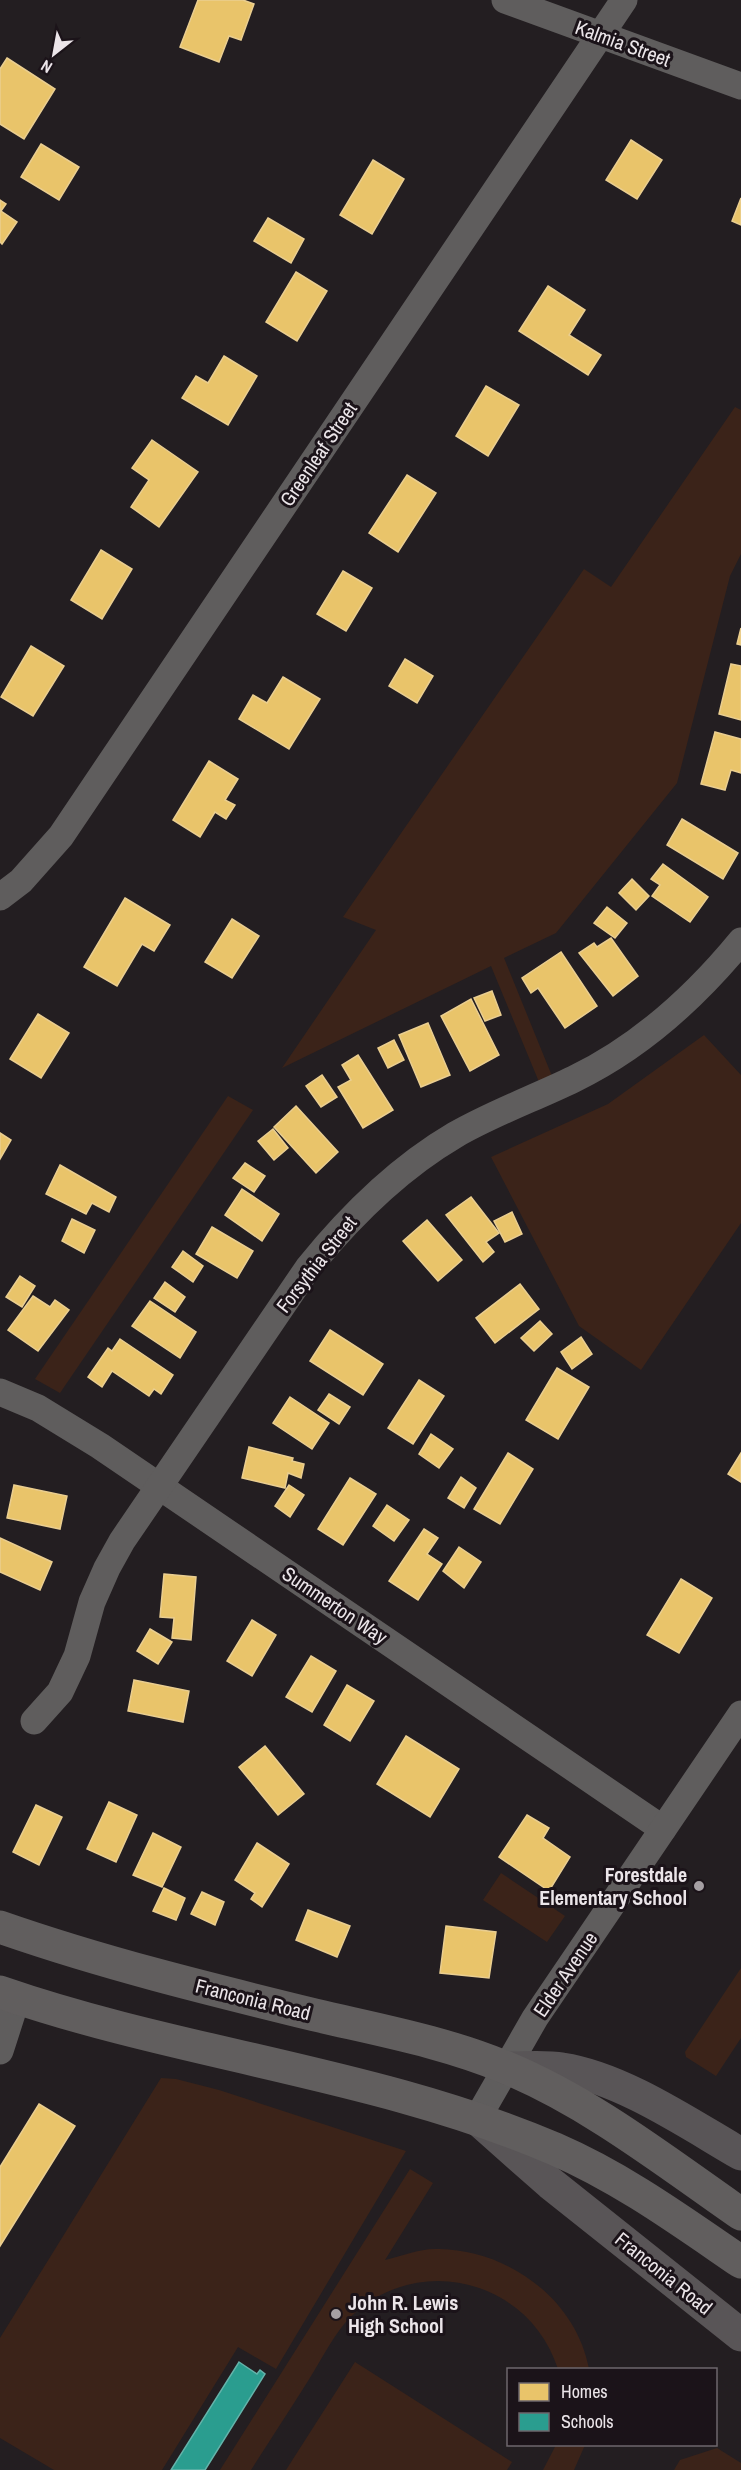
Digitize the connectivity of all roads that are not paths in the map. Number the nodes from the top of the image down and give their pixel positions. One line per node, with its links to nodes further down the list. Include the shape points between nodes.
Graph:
1 (505, 0): 3 (street, Kalmia Street)
2 (624, 0): 3 (street, Greenleaf Street)
3 (601, 35): 4 (street, Kalmia Street); 5 (street, Greenleaf Street, via 61,836 21,881)
4 (741, 86)
5 (0, 897)
6 (741, 941): 8 (street, Forsythia Street, via 691,997 635,1043 576,1078 454,1136 369,1200 308,1268)
7 (0, 1392): 8 (street, Summerton Way, via 38,1408)
8 (159, 1486): 10 (street, Forsythia Street, via 107,1568 92,1602 77,1656 60,1692); 11 (street, Summerton Way)
9 (741, 1714): 11 (street, Elder Avenue)
10 (34, 1721)
11 (663, 1829): 15 (street, Elder Avenue, via 535,2018)
12 (0, 1928): 15 (main road, Franconia Road, via 169,1978 434,2043)
13 (9, 1995): 14 (street); 16 (main road, Franconia Road, via 121,2028 416,2100)
14 (0, 2051)
15 (507, 2068): 16 (street, Elder Avenue); 17 (main road, Franconia Road, via 562,2068 600,2080 650,2101); 18 (main road, Franconia Road, via 598,2117)
16 (477, 2119): 19 (main road, Franconia Road, via 556,2149 609,2175); 20 (main road, Franconia Road, via 550,2183)
17 (741, 2154)
18 (741, 2214)
19 (741, 2262)
20 (741, 2335)

